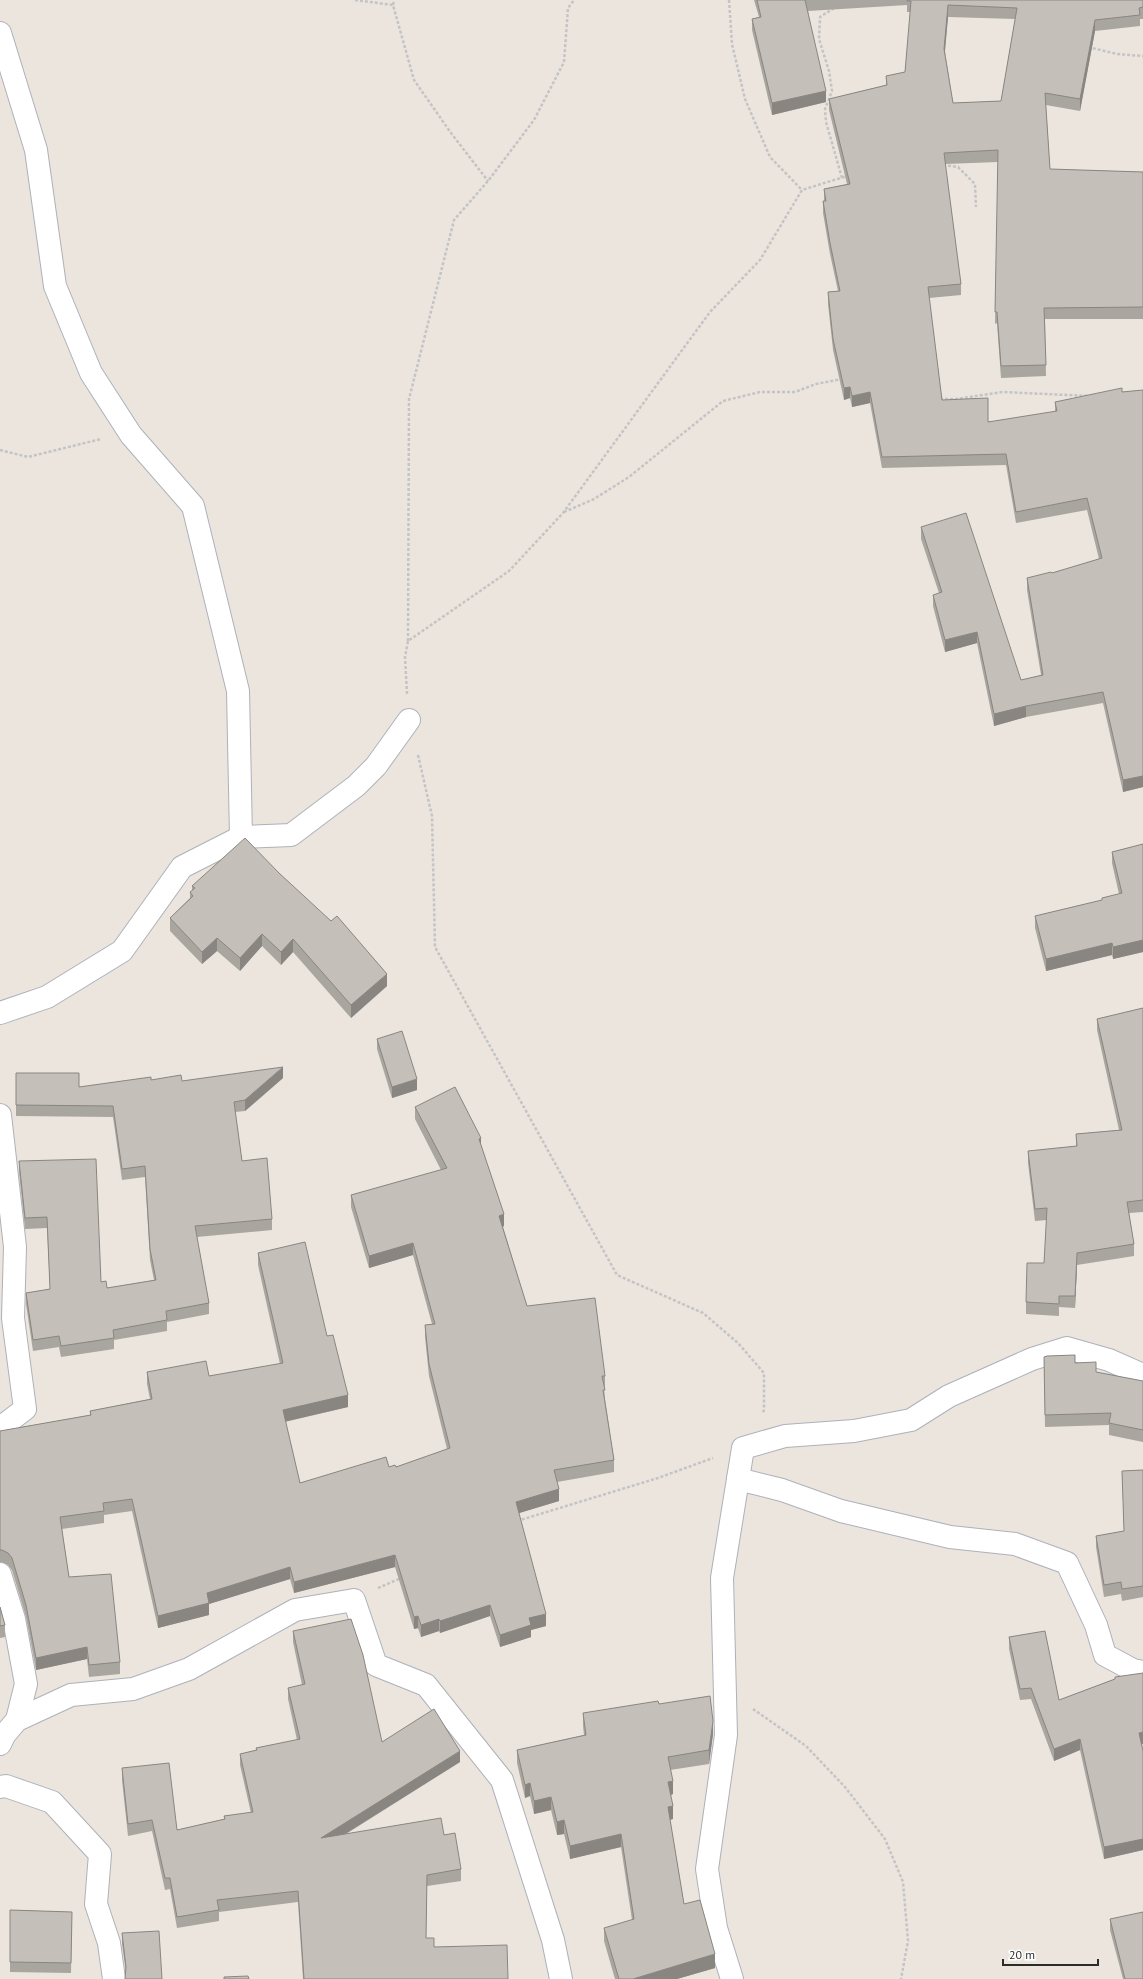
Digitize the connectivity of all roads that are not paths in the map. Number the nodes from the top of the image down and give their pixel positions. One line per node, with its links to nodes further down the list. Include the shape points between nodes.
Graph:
1 (0, 33): 3 (street, via 36,150 56,286 91,373 131,435 193,506 238,691)
2 (409, 720): 3 (street, via 376,766 356,786 291,835)
3 (241, 837): 4 (street, via 182,867 122,950 47,997)
4 (0, 1013)
5 (0, 1115): 7 (street, via 14,1247 13,1318 24,1409)
6 (1143, 1376): 8 (street, via 1109,1360 1067,1348 1032,1359 949,1396 911,1420 854,1431 784,1436 743,1448)
7 (0, 1428)
8 (738, 1480): 10 (street, via 782,1490 841,1511 950,1537 1015,1544 1067,1563 1096,1625 1105,1655 1133,1670); 16 (street, via 722,1578 726,1735 707,1869 716,1928)
9 (0, 1574): 11 (street, via 14,1619 26,1684)
10 (1143, 1672)
11 (17, 1720): 12 (street); 15 (street, via 70,1695 133,1688 189,1669 295,1610 354,1600 376,1665 426,1685 502,1780 553,1940)
12 (0, 1744)
13 (0, 1787): 14 (street, via 6,1786 52,1802 100,1854 96,1904 109,1943)
14 (114, 1979)
15 (561, 1979)
16 (732, 1979)

